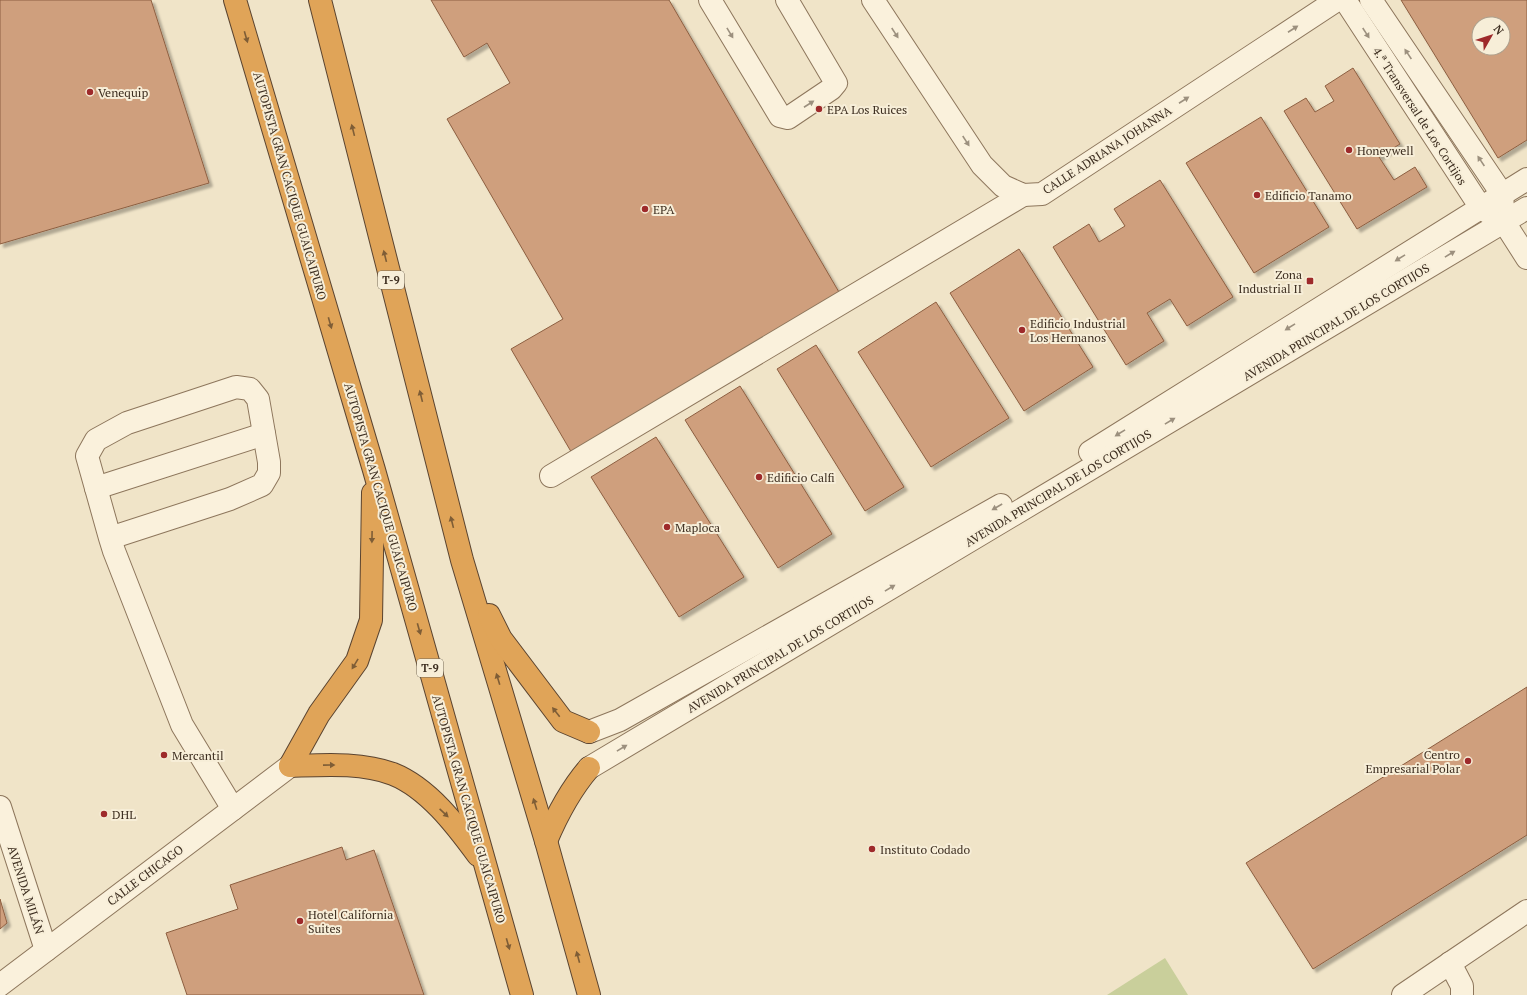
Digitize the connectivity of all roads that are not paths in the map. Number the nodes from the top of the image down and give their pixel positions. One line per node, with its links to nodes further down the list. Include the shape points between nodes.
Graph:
1 (235, 0): 17 (highway, AUTOPISTA GRAN CACIQUE GUAICAIPURO / T-9, one-way to 17)
2 (320, 0): 21 (highway, T-9, one-way to 2)
3 (710, 0): 4 (street, one-way to 4, via 780,116 788,118 836,83)
4 (787, 0)
5 (873, 0): 11 (street, CALLE ADRIANA JOHANNA, one-way to 11, via 982,165 1003,186)
6 (1337, 0): 11 (street, CALLE ADRIANA JOHANNA, one-way to 6, via 1042,194)
7 (1345, 0): 12 (street, 4.ª Transversal de Los Cortijos, one-way to 12)
8 (1371, 0): 10 (street, 4.ª Transversal de Los Cortijos, one-way to 8)
9 (1527, 179): 10 (street, AVENIDA PRINCIPAL DE LOS CORTIJOS)
10 (1502, 194): 12 (street, AVENIDA PRINCIPAL DE LOS CORTIJOS); 14 (street, 4.ª Transversal de Los Cortijos)
11 (1023, 195): 18 (street)
12 (1481, 208): 14 (street, 4.ª Transversal de Los Cortijos); 22 (street, AVENIDA PRINCIPAL DE LOS CORTIJOS, one-way to 22, via 1043,481 620,720)
13 (1527, 208): 14 (street, AVENIDA PRINCIPAL DE LOS CORTIJOS)
14 (1504, 222): 15 (street, 4.ª Transversal de Los Cortijos); 24 (street, AVENIDA PRINCIPAL DE LOS CORTIJOS, one-way to 14)
15 (1527, 258)
16 (264, 434): 19 (street); 19 (street, via 258,399 250,389 236,387 206,396 126,423 96,440 88,456); 20 (street, via 269,473 262,486)
17 (374, 470): 23 (highway, one-way to 23, via 371,620 357,661 319,714); 28 (highway, AUTOPISTA GRAN CACIQUE GUAICAIPURO / T-9, one-way to 28)
18 (552, 476)
19 (96, 488): 20 (street)
20 (110, 538): 26 (street, via 182,725)
21 (462, 560): 22 (highway, one-way to 21, via 563,721 501,639); 27 (highway, T-9, one-way to 21)
22 (589, 732)
23 (290, 766): 26 (street, CALLE CHICAGO); 28 (highway, one-way to 28, via 337,765 392,774 415,786 453,821)
24 (588, 768): 27 (highway, via 557,816)
25 (0, 807): 30 (street, AVENIDA MILÁN)
26 (233, 809): 30 (street, CALLE CHICAGO)
27 (546, 841): 34 (highway, T-9, one-way to 27)
28 (486, 866): 33 (highway, AUTOPISTA GRAN CACIQUE GUAICAIPURO / T-9, one-way to 33)
29 (1527, 911): 31 (street)
30 (46, 950): 32 (street, CALLE CHICAGO)
31 (1450, 963): 35 (street); 36 (street, via 1462,986)
32 (0, 984)
33 (522, 995)
34 (589, 995)
35 (1403, 995)
36 (1462, 995)

